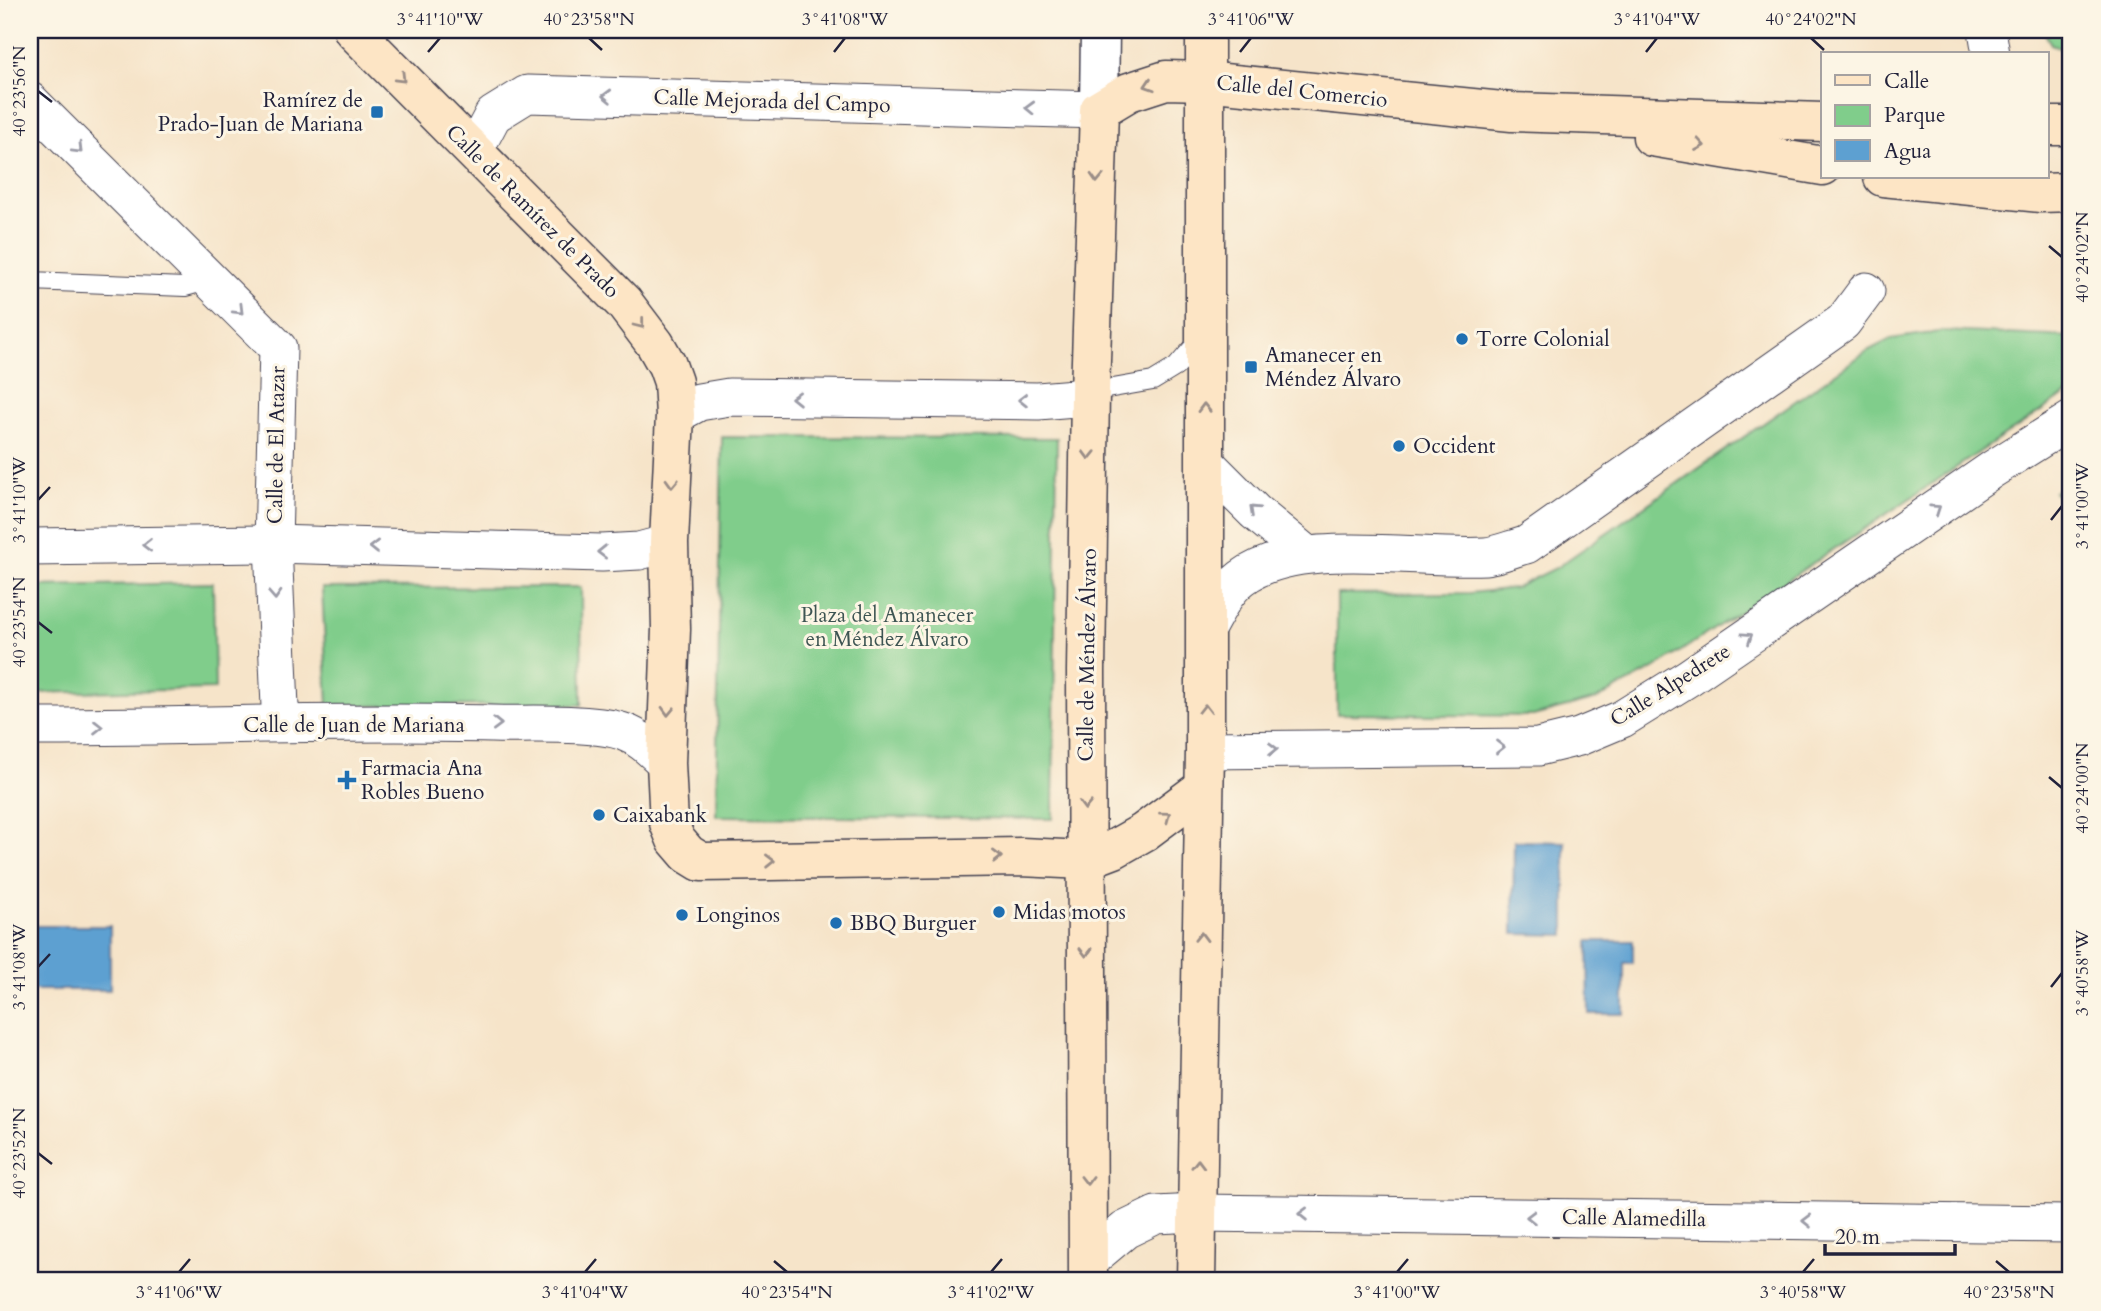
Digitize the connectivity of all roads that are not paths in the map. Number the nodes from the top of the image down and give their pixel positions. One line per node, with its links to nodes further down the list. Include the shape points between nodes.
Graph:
1 (353, 30): 13 (main road, Calle de Ramírez de Prado, one-way to 13)
2 (1100, 30): 8 (street, Calle de Méndez Álvaro)
3 (1205, 30): 6 (main road)
4 (1987, 30): 5 (street)
5 (1991, 52)
6 (1204, 81): 8 (main road, Calle del Comercio, one-way to 8, via 1166,80 1129,92); 9 (main road, Calle del Comercio); 20 (main road)
7 (30, 101): 17 (street, Calle de El Atazar, one-way to 17)
8 (1099, 110): 13 (street, Calle Mejorada del Campo, one-way to 13, via 527,94 492,116); 21 (main road, Calle de Méndez Álvaro, one-way to 21)
9 (1513, 112): 10 (main road, Calle del Comercio); 14 (main road, Calle del Comercio, one-way to 14)
10 (1821, 122)
11 (2048, 126): 12 (main road)
12 (2071, 126)
13 (474, 151): 22 (main road, Calle de Ramírez de Prado, one-way to 22, via 640,323 667,365)
14 (1821, 166)
15 (1892, 178): 16 (main road)
16 (2071, 192)
17 (209, 281): 18 (lane, via 185,287); 26 (street, Calle de El Atazar, one-way to 26, via 278,348)
18 (30, 282)
19 (1866, 291): 28 (street, via 1843,322 1526,545 1487,556)
20 (1204, 334): 21 (lane, via 1176,367 1153,381); 24 (main road, one-way to 20)
21 (1090, 392): 22 (street, one-way to 22, via 1038,401 729,397 699,402); 35 (main road, Calle de Méndez Álvaro, one-way to 35)
22 (675, 415): 25 (main road, one-way to 25)
23 (2071, 420): 32 (street, Calle Alpedrete, one-way to 23, via 1538,747 1579,737 1622,719 1688,678)
24 (1205, 462): 28 (street, one-way to 24); 29 (main road)
25 (669, 543): 26 (street, one-way to 26, via 602,553); 33 (main road, one-way to 33)
26 (273, 544): 27 (street, one-way to 27); 30 (street, Calle de El Atazar, one-way to 30, via 280,708)
27 (30, 547)
28 (1306, 554): 29 (street, via 1266,565 1242,578 1226,594)
29 (1205, 631): 32 (main road, one-way to 29)
30 (285, 723): 31 (street, Calle de Juan de Mariana, one-way to 30); 33 (street, Calle de Juan de Mariana, one-way to 33, via 594,727 622,731)
31 (30, 727)
32 (1205, 750): 34 (main road)
33 (666, 763): 35 (main road, one-way to 35, via 669,823 682,847 701,862)
34 (1203, 788): 35 (main road, one-way to 34, via 1144,832); 36 (main road, one-way to 34)
35 (1085, 860): 38 (main road, Calle de Méndez Álvaro, one-way to 38)
36 (1197, 1213): 37 (street, Calle Alamedilla, one-way to 36); 38 (street, Calle Alamedilla, via 1156,1215 1125,1230); 39 (main road)
37 (2071, 1224)
38 (1088, 1271)
39 (1196, 1281)

